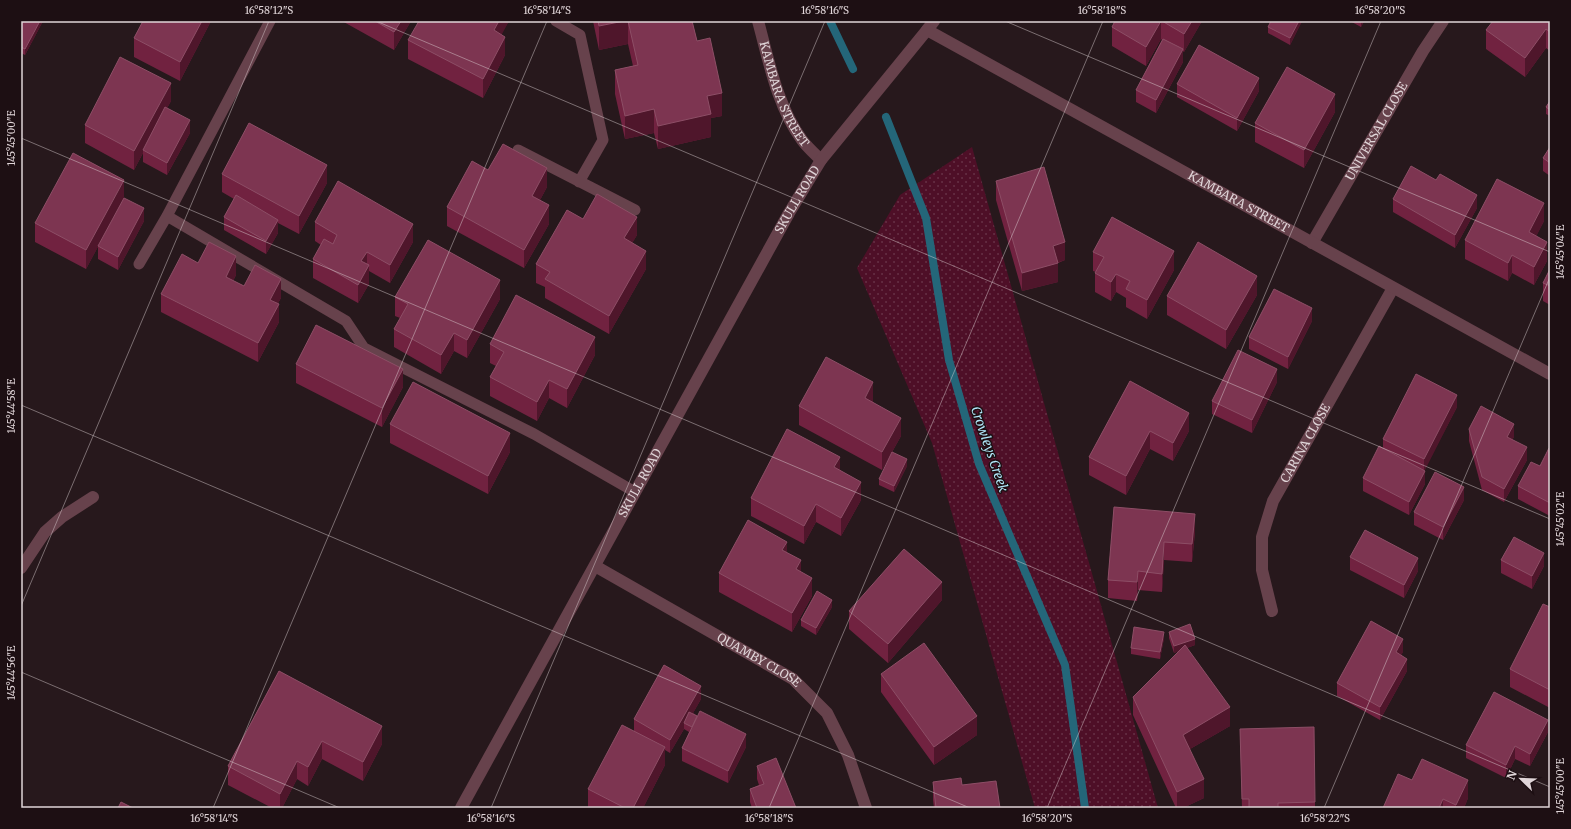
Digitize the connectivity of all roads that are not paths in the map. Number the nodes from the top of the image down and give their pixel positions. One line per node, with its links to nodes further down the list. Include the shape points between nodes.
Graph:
1 (270, 21): 10 (lane)
2 (556, 21): 8 (lane, via 580,34 603,140)
3 (758, 21): 7 (street, KAMBARA STREET, via 778,90 791,123 802,141)
4 (1443, 21): 11 (street, UNIVERSAL CLOSE)
5 (930, 26): 7 (street, SKULL ROAD); 11 (street, KAMBARA STREET)
6 (518, 150): 8 (lane)
7 (821, 160): 15 (street, SKULL ROAD, via 757,270)
8 (579, 182): 9 (lane)
9 (635, 210)
10 (166, 216): 12 (lane); 15 (lane, via 346,322 364,348 534,434)
11 (1312, 243): 13 (street, KAMBARA STREET)
12 (140, 264)
13 (1393, 288): 14 (street, KAMBARA STREET); 19 (street, CARINA CLOSE, via 1273,501 1262,537 1262,570)
14 (1550, 374)
15 (635, 492): 17 (street, SKULL ROAD)
16 (93, 497): 18 (street, via 62,517 46,532)
17 (595, 566): 20 (street, SKULL ROAD); 21 (street, QUAMBY CLOSE, via 793,679 827,713 848,755)
18 (21, 568)
19 (1272, 611)
20 (461, 808)
21 (866, 808)

